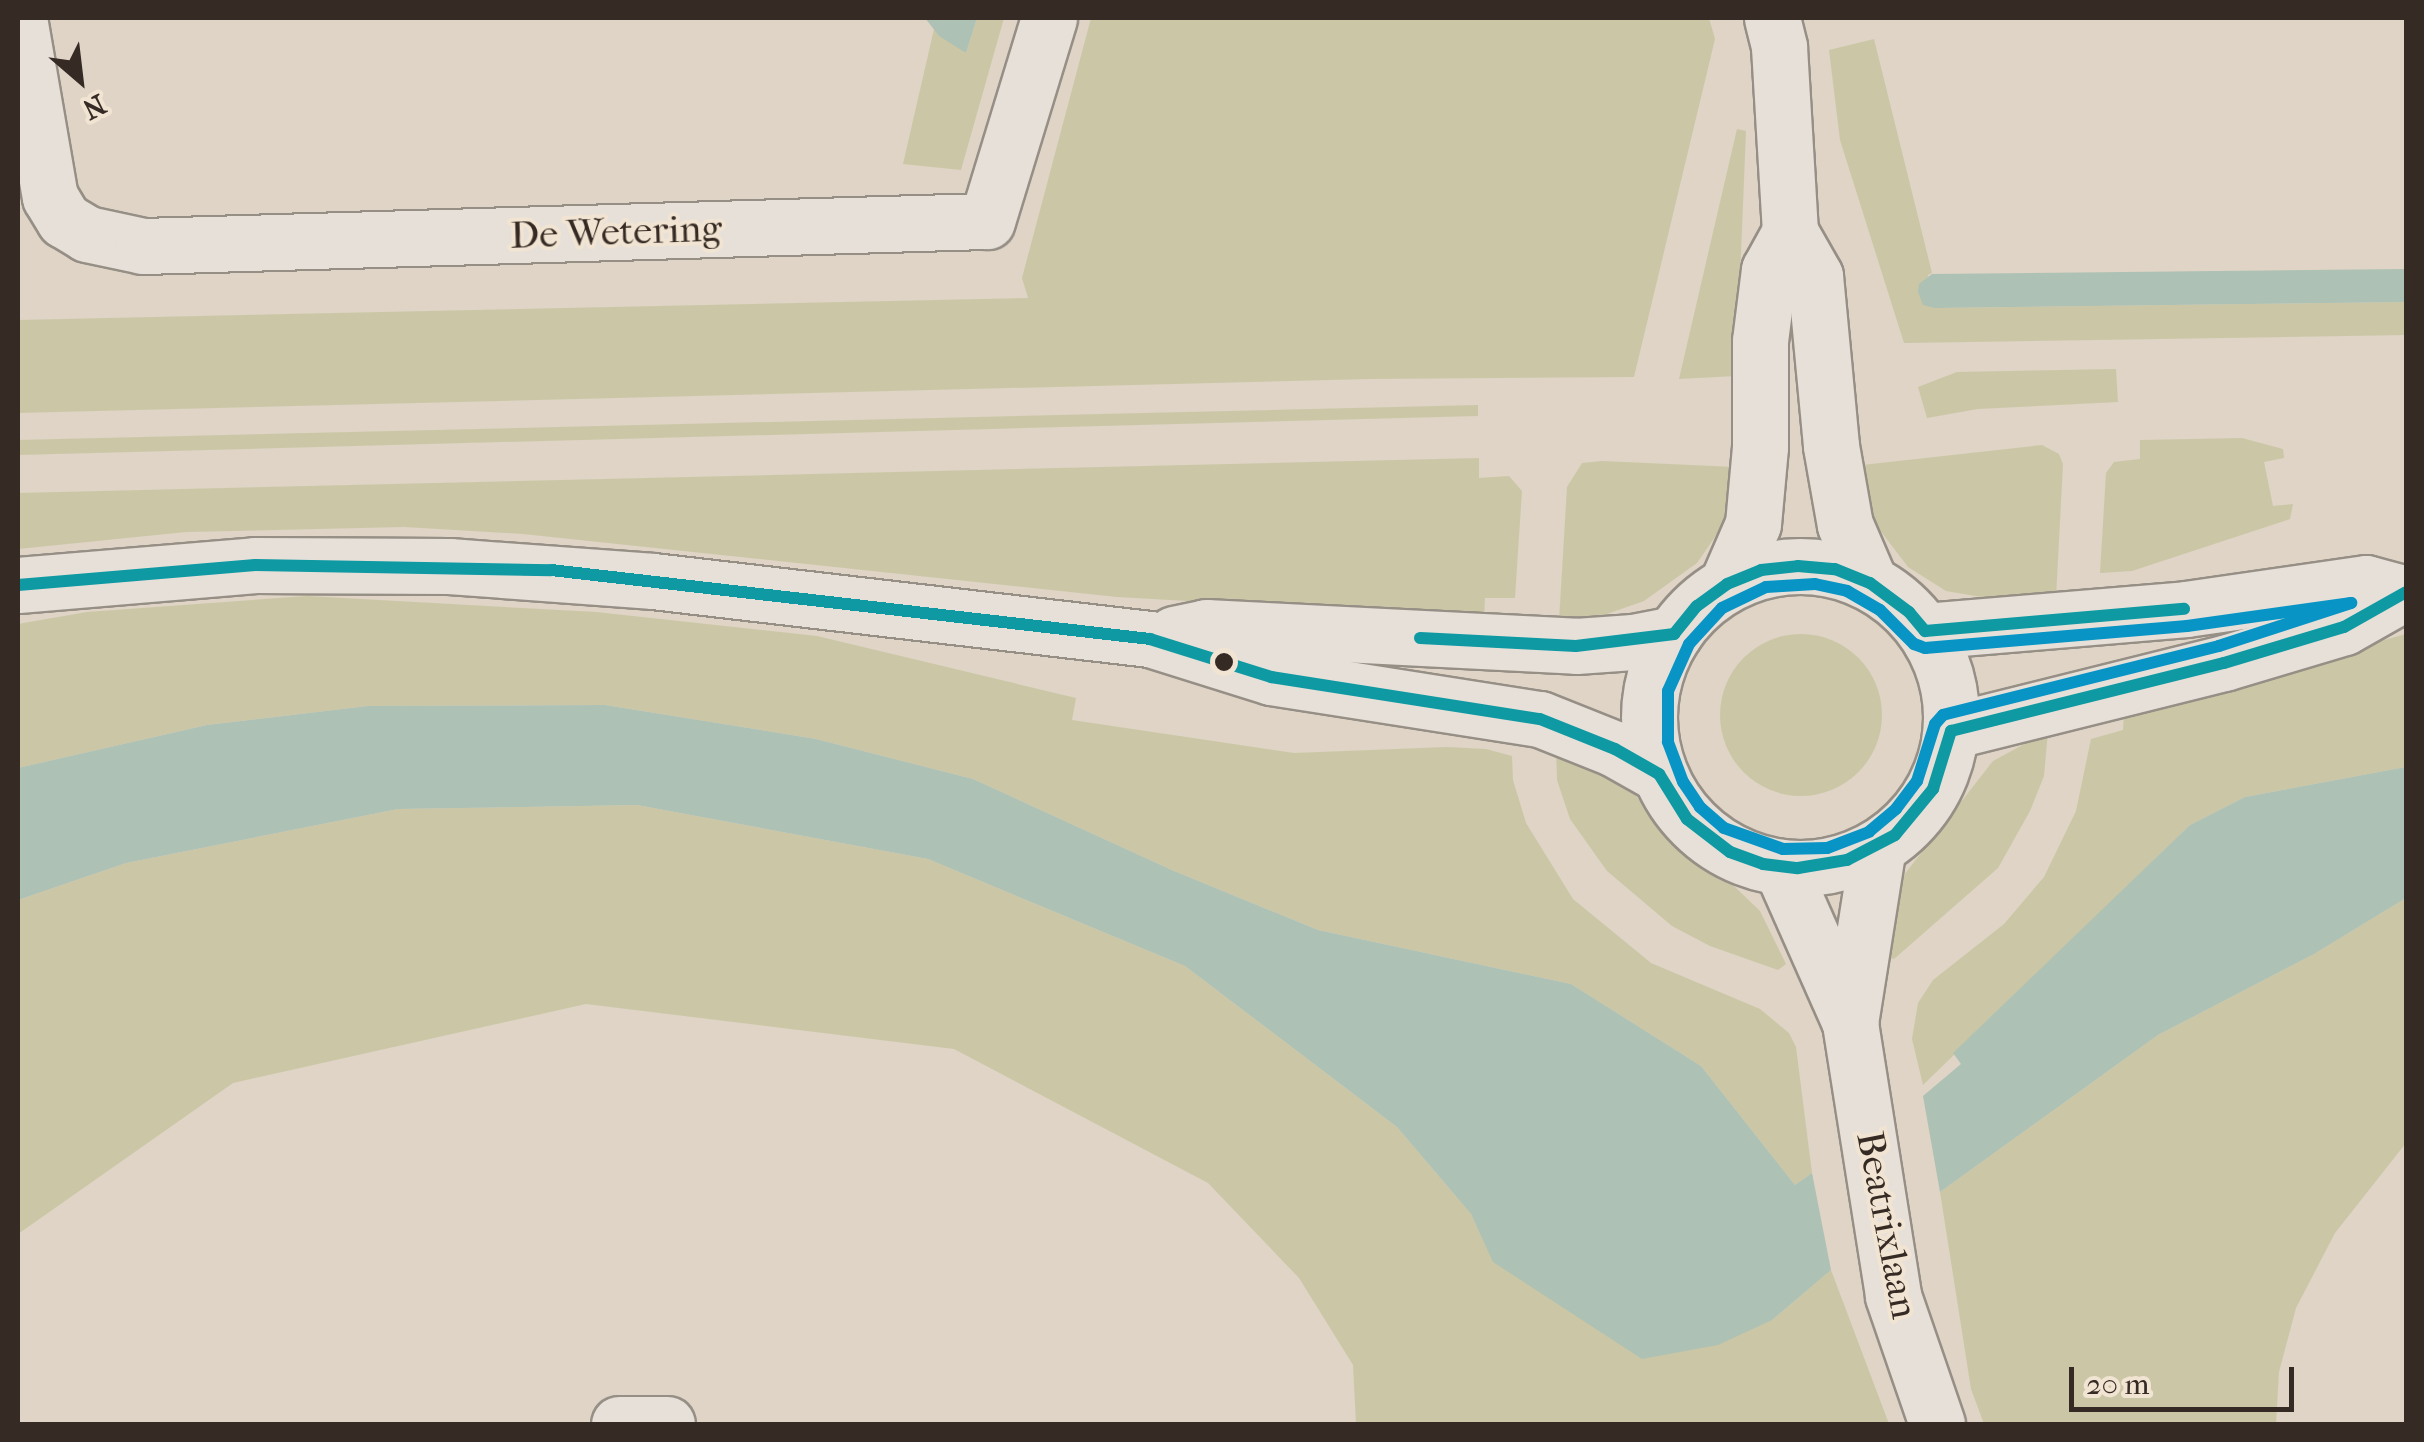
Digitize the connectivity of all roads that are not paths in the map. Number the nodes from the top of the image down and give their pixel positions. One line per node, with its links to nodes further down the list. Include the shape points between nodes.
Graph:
1 (19, 18): 4 (main road, De Wetering)
2 (1049, 18): 4 (main road, De Wetering, via 987,222 143,246 87,234)
3 (1772, 18): 5 (main road)
4 (34, 206)
5 (1790, 232): 6 (main road, via 1816,276 1832,446 1846,525); 7 (main road, via 1769,270 1764,306 1753,524)
6 (1870, 583): 7 (main road, via 1798,566 1761,570); 10 (main road)
7 (1727, 584): 11 (main road)
8 (18, 585): 12 (main road, via 255,565 551,570)
9 (2405, 593): 10 (main road, via 2366,583 2186,609); 13 (main road, via 2344,627)
10 (1925, 631): 13 (main road, via 1949,690)
11 (1674, 634): 12 (main road, via 1576,646 1206,627); 14 (main road, via 1651,687 1648,717)
12 (1150, 639): 14 (main road, via 1272,677 1540,719)
13 (1950, 731): 15 (main road, via 1941,770 1922,806)
14 (1659, 774): 16 (main road, via 1687,818 1714,843)
15 (1878, 847): 16 (main road, via 1831,865); 17 (main road, Beatrixlaan)
16 (1781, 867): 17 (main road, Beatrixlaan)
17 (1853, 1037): 20 (main road, Beatrixlaan, via 1893,1296)
18 (619, 1424): 19 (main road)
19 (667, 1424)
20 (1936, 1424)

